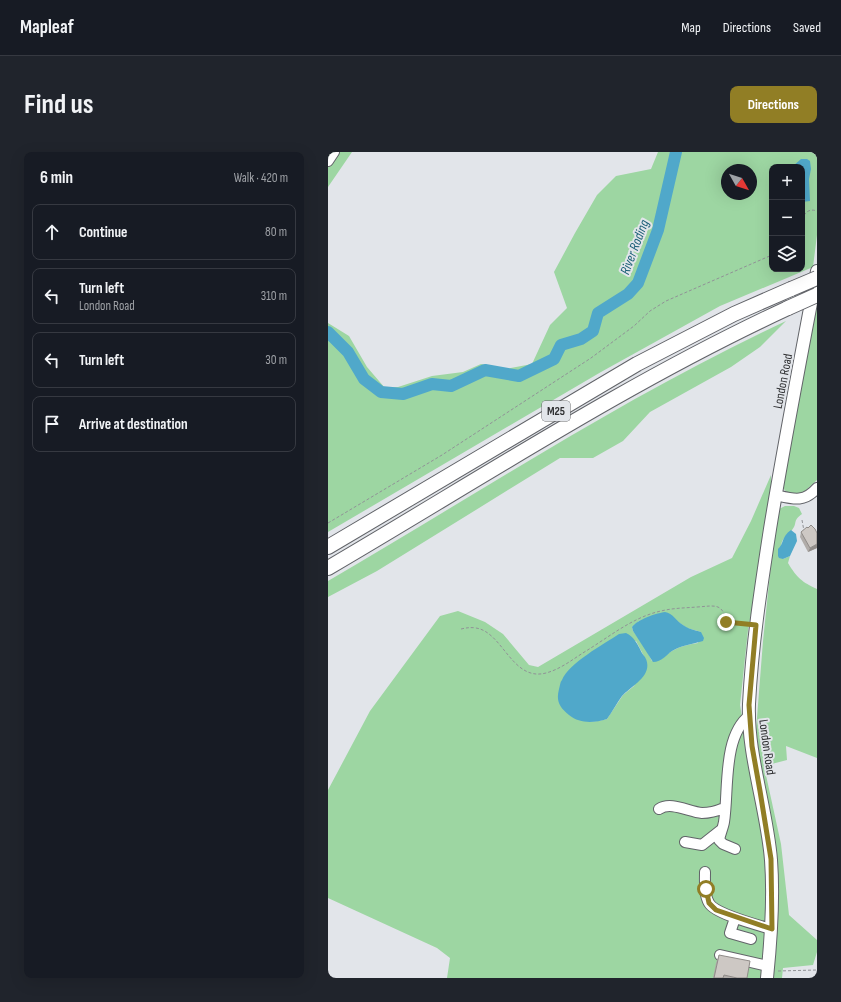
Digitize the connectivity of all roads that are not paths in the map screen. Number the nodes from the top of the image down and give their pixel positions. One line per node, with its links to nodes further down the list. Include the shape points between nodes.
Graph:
1 (334, 152): 2 (street)
2 (328, 161)
3 (817, 271): 7 (main road, London Road)
4 (817, 278): 8 (highway, M25, bridge, via 734,314 637,364)
5 (817, 295): 9 (highway, M25, bridge, via 701,350 646,380)
6 (817, 488): 7 (street, via 802,499)
7 (776, 496): 10 (main road, London Road, via 758,601)
8 (328, 547)
9 (328, 568)
10 (750, 716): 11 (street, via 737,731 732,747); 18 (main road, London Road, via 752,746 771,859)
11 (724, 808): 12 (street, via 705,813 668,806); 13 (street)
12 (659, 809)
13 (722, 830): 14 (street, via 702,845); 15 (street, via 720,842)
14 (685, 842)
15 (735, 849)
16 (705, 872): 17 (street, via 709,903 716,910)
17 (735, 918): 18 (street); 19 (street, via 730,933)
18 (772, 929): 21 (main road, London Road)
19 (751, 939)
20 (720, 955): 21 (street)
21 (768, 972)

